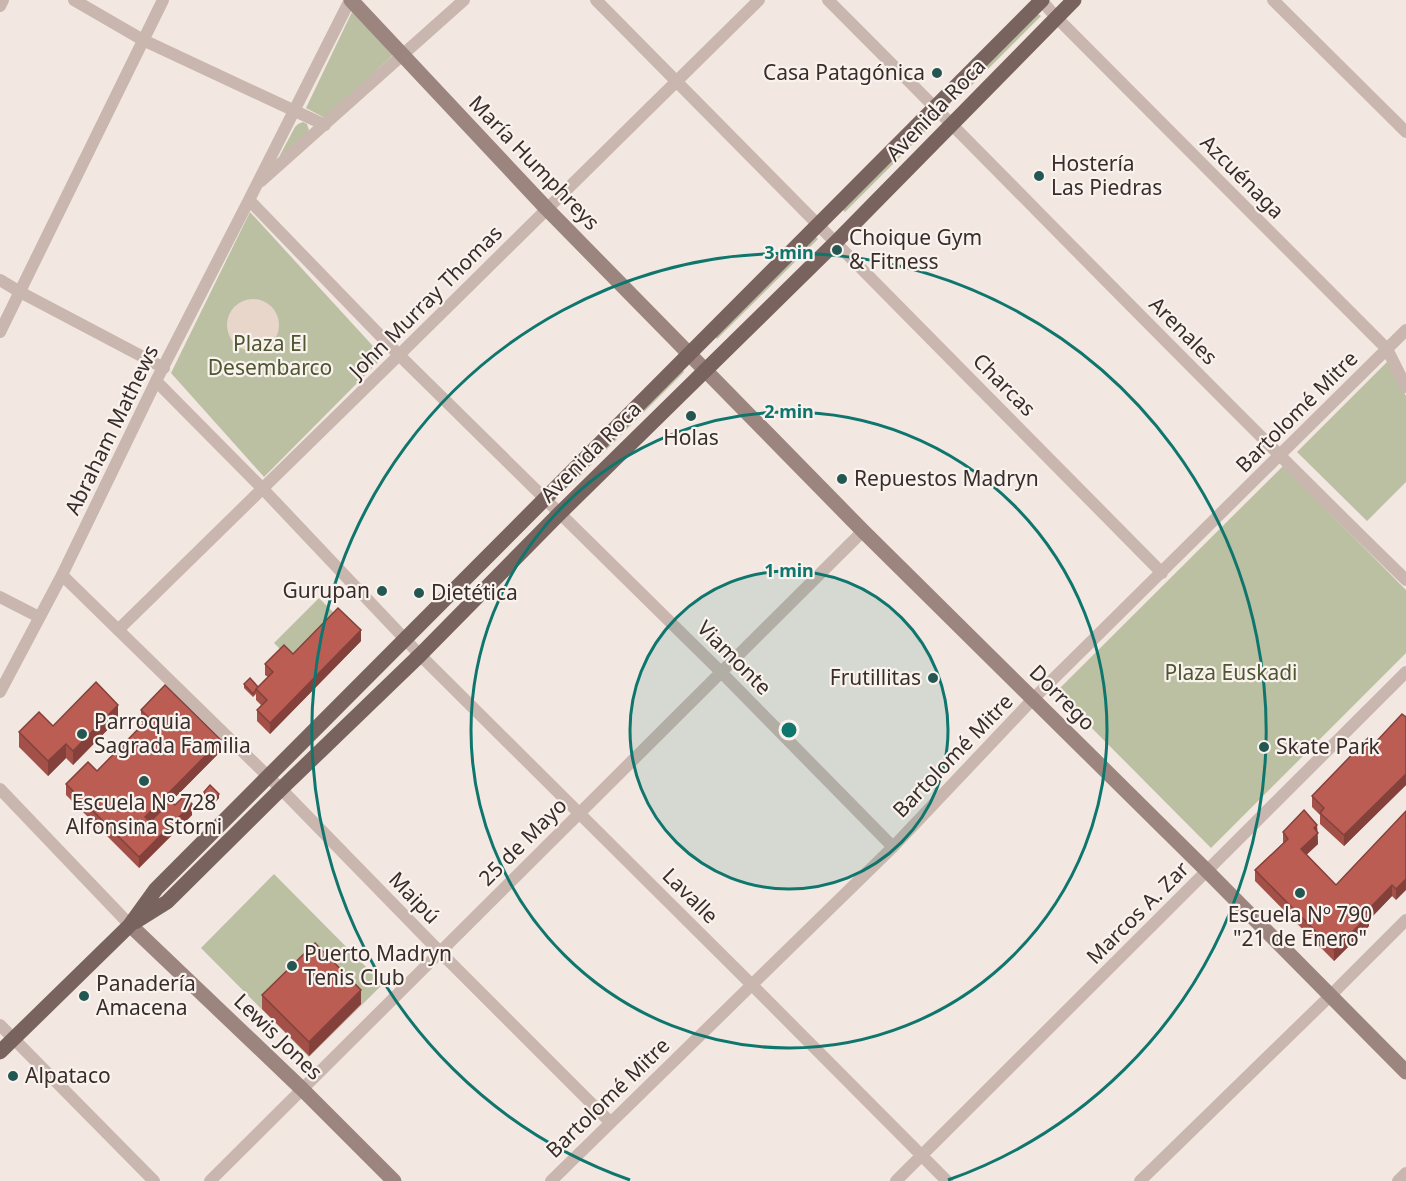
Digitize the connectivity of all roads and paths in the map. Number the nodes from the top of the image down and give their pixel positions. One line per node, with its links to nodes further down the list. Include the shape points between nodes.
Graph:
1 (3, 0): 12 (street)
2 (74, 0): 14 (street)
3 (163, 0): 14 (street)
4 (350, 0): 15 (main road, María Humphreys); 18 (street, Abraham Mathews)
5 (464, 0): 15 (street, Abraham Mathews)
6 (596, 0): 16 (street, Charcas)
7 (759, 0): 16 (street, John Murray Thomas)
8 (828, 0): 17 (street, Arenales)
9 (1042, 0): 13 (street, Azcuénaga); 17 (main road, Avenida Roca)
10 (1074, 0): 13 (main road, Avenida Roca)
11 (1273, 0): 21 (street)
12 (0, 6)
13 (1056, 17): 19 (main road, Avenida Roca); 31 (street, Azcuénaga)
14 (143, 40): 18 (street); 28 (street)
15 (403, 55): 20 (street, Abraham Mathews); 24 (main road, María Humphreys)
16 (677, 82): 24 (street, John Murray Thomas); 25 (street, Charcas)
17 (935, 107): 19 (street, Arenales); 25 (main road, Avenida Roca)
18 (294, 110): 20 (street); 22 (street, Abraham Mathews)
19 (952, 124): 26 (main road, Avenida Roca); 38 (street, Arenales)
20 (325, 125): 22 (street, Abraham Mathews)
21 (1406, 132)
22 (257, 184): 23 (street, Abraham Mathews)
23 (249, 200): 33 (street, Viamonte); 34 (street, Abraham Mathews)
24 (547, 209): 32 (main road, María Humphreys); 33 (street, John Murray Thomas)
25 (818, 224): 26 (street, Charcas); 32 (main road, Avenida Roca)
26 (836, 242): 35 (main road, Avenida Roca); 43 (street, Charcas)
27 (0, 280): 28 (street)
28 (20, 292): 30 (street); 34 (street)
29 (1406, 330): 31 (street, Bartolomé Mitre)
30 (0, 332)
31 (1387, 350): 37 (street, Azcuénaga); 38 (street, Bartolomé Mitre)
32 (689, 353): 35 (main road, Dorrego); 40 (main road, Avenida Roca)
33 (399, 355): 39 (street, John Murray Thomas); 40 (street, Viamonte)
34 (164, 368): 36 (street, Abraham Mathews)
35 (705, 369): 41 (main road, Avenida Roca); 42 (main road, Dorrego)
36 (156, 381): 39 (street, Lavalle); 44 (street, Abraham Mathews)
37 (1406, 387)
38 (1280, 456): 43 (street, Bartolomé Mitre); 45 (street, Arenales)
39 (263, 489): 48 (street, John Murray Thomas); 49 (street, Lavalle)
40 (544, 498): 41 (street, Viamonte); 49 (main road, Avenida Roca)
41 (560, 513): 50 (main road, Avenida Roca); 51 (street, Viamonte)
42 (863, 531): 51 (street, 25 de Mayo); 54 (main road, Dorrego)
43 (1162, 573): 54 (street, Bartolomé Mitre)
44 (62, 575): 47 (street, Abraham Mathews); 48 (street, Maipú)
45 (1406, 580)
46 (0, 597): 47 (street)
47 (39, 618): 53 (street, Abraham Mathews)
48 (118, 630): 55 (street, Maipú)
49 (405, 639): 50 (street, Lavalle); 55 (main road, Avenida Roca)
50 (420, 655): 57 (main road, Avenida Roca); 58 (street, Lavalle)
51 (721, 672): 58 (street, 25 de Mayo); 59 (street, Viamonte)
52 (1406, 672): 60 (street, Marcos A. Zar)
53 (0, 692)
54 (1033, 699): 59 (street, Bartolomé Mitre); 60 (main road, Dorrego)
55 (267, 776): 57 (street, Maipú); 62 (main road, Avenida Roca, via 156,889)
56 (0, 789): 62 (street)
57 (281, 789): 62 (main road, Avenida Roca, via 167,902); 63 (street, Maipú)
58 (579, 814): 63 (street, 25 de Mayo); 64 (street, Lavalle)
59 (893, 847): 64 (street, Bartolomé Mitre)
60 (1207, 871): 65 (main road, Dorrego); 72 (street, Marcos A. Zar)
61 (1406, 920): 65 (street)
62 (130, 925): 67 (main road, Avenida Roca); 70 (main road, Lewis Jones)
63 (440, 952): 70 (street, 25 de Mayo); 71 (street, Maipú)
64 (752, 985): 71 (street, Bartolomé Mitre); 72 (street, Lavalle)
65 (1331, 995): 69 (main road, Dorrego); 80 (street)
66 (0, 1025): 67 (street)
67 (14, 1038): 68 (main road, Avenida Roca); 75 (street)
68 (0, 1052)
69 (1406, 1072)
70 (302, 1089): 76 (street, 25 de Mayo); 77 (main road, Lewis Jones)
71 (610, 1122): 74 (street, Bartolomé Mitre)
72 (921, 1156): 78 (street, Marcos A. Zar); 79 (street, Lavalle)
73 (1406, 1173): 81 (street)
74 (556, 1179)
75 (154, 1181)
76 (210, 1181)
77 (394, 1181)
78 (896, 1181)
79 (947, 1181)
80 (1140, 1181)
81 (1398, 1181)

